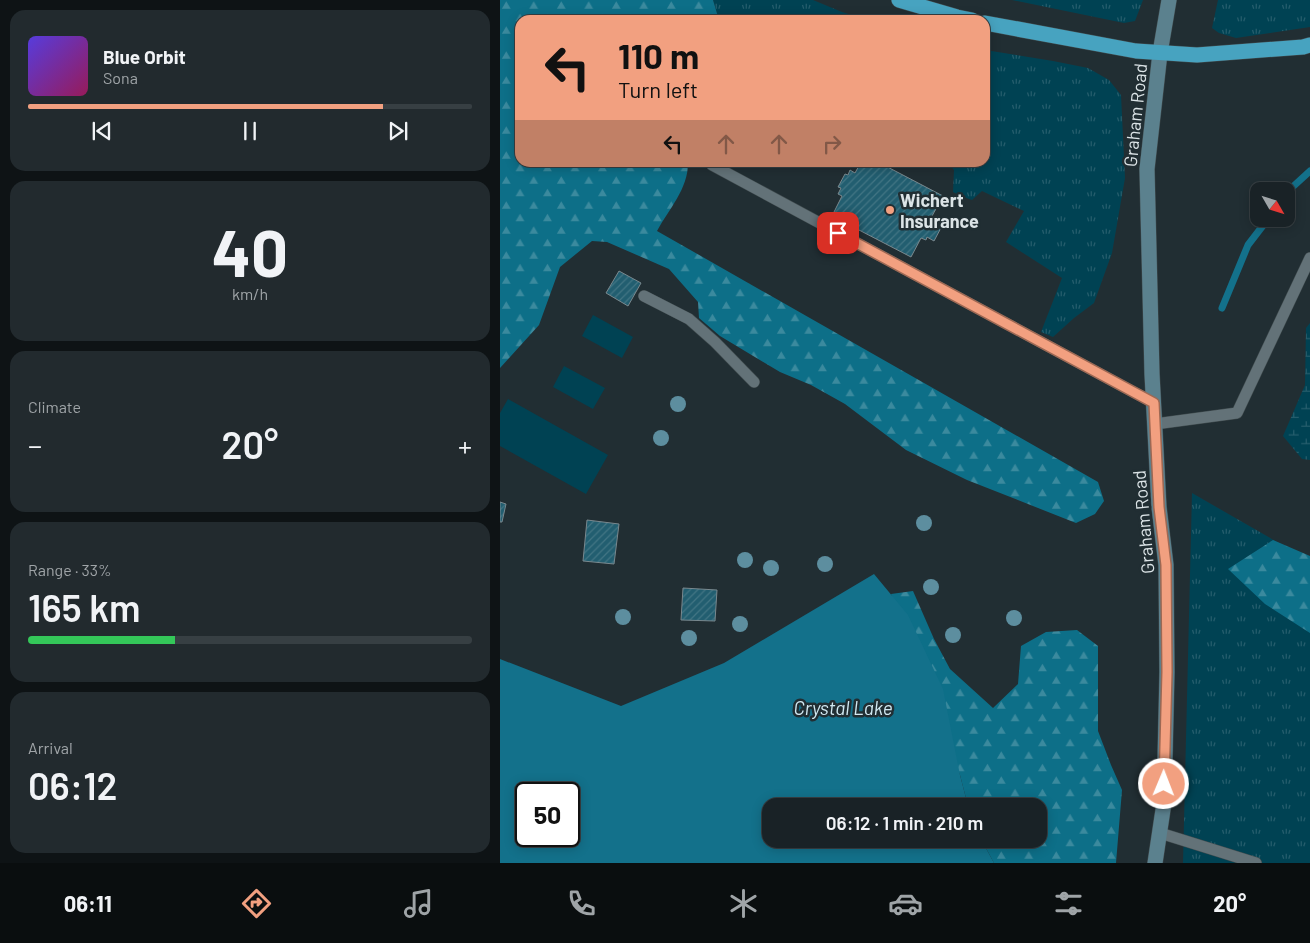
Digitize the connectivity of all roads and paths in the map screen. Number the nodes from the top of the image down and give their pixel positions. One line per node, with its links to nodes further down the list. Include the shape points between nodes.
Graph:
1 (899, 0): 3 (highway)
2 (1169, 0): 6 (main road, Graham Road)
3 (950, 15)
4 (990, 23): 6 (highway)
5 (1310, 45): 6 (highway, via 1197,55)
6 (1160, 53): 11 (main road, Graham Road, via 1147,169)
7 (716, 167): 11 (lane)
8 (1310, 258): 12 (lane, via 1237,413)
9 (644, 296): 10 (lane, via 689,319)
10 (754, 382)
11 (1154, 403): 12 (main road, Graham Road)
12 (1154, 424): 13 (main road, Graham Road, via 1166,565 1167,672 1164,803)
13 (1160, 833): 14 (main road, Graham Road); 15 (lane)
14 (1155, 863)
15 (1256, 863)

